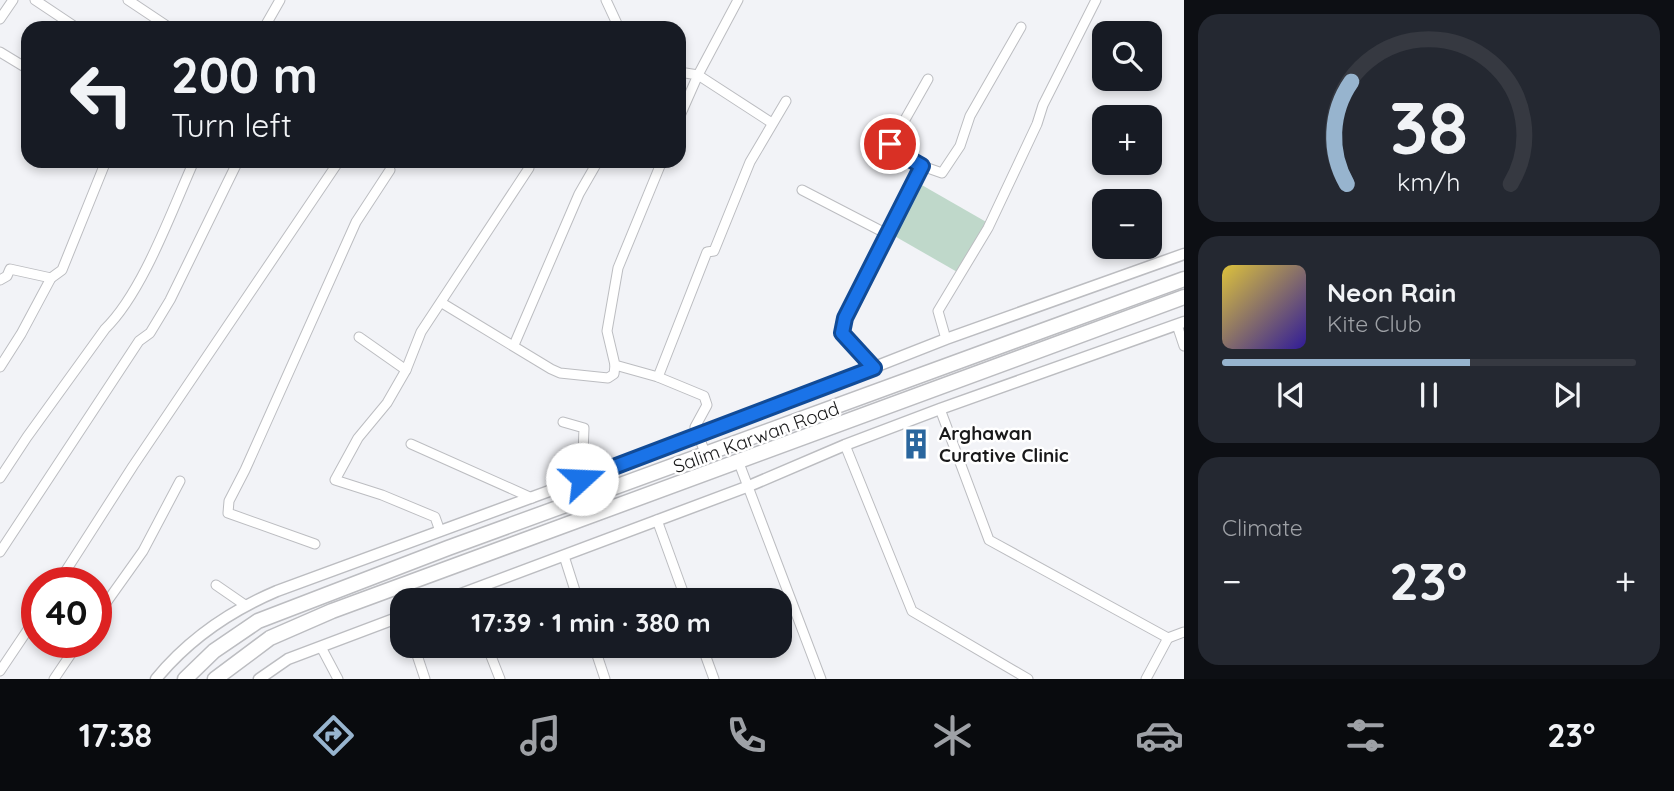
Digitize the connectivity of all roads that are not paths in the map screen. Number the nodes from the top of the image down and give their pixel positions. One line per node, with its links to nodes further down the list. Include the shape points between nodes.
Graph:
1 (13, 0): 8 (street)
2 (35, 0): 9 (street)
3 (128, 0): 10 (street)
4 (279, 0): 11 (street)
5 (606, 0): 12 (street)
6 (738, 0): 17 (street)
7 (1096, 0): 43 (street, via 988,228 937,311)
8 (0, 19)
9 (66, 21)
10 (160, 21)
11 (268, 21)
12 (616, 21)
13 (1021, 27): 22 (street, via 942,173)
14 (0, 52): 15 (street)
15 (21, 65)
16 (686, 73): 17 (street)
17 (698, 75): 20 (street); 21 (street)
18 (928, 79): 22 (street, via 890,146)
19 (786, 100): 21 (street)
20 (686, 102)
21 (772, 123): 50 (street, via 750,162 714,251 708,251)
22 (922, 166): 32 (street)
23 (103, 168): 34 (street, via 62,270)
24 (191, 168): 58 (street, via 119,316)
25 (235, 168): 66 (street, via 150,333 139,341)
26 (334, 168): 68 (street)
27 (529, 168): 39 (street)
28 (594, 168): 44 (street)
29 (659, 168): 46 (street, via 618,268 607,331)
30 (390, 170): 65 (street, via 356,222 229,501 228,513)
31 (802, 190): 32 (street)
32 (887, 234): 48 (street, via 842,333)
33 (1184, 254): 43 (street)
34 (51, 278): 36 (street, via 10,269); 47 (street)
35 (1184, 279): 38 (main road, Salim Karwan Road)
36 (0, 281)
37 (1184, 297): 40 (main road, Salim Karwan Road)
38 (1121, 302): 40 (main road); 56 (main road, Salim Karwan Road)
39 (442, 303): 44 (street); 49 (street, via 421,332)
40 (1125, 319): 57 (main road, Salim Karwan Road)
41 (1180, 324): 45 (street); 51 (street)
42 (359, 337): 49 (street)
43 (946, 339): 48 (street)
44 (514, 345): 46 (street, via 560,373 608,378)
45 (1184, 346)
46 (615, 365): 50 (street)
47 (0, 367)
48 (874, 368): 53 (street)
49 (406, 370): 64 (street, via 335,480 435,517)
50 (658, 377): 53 (street, via 704,396 707,405 695,427)
51 (940, 409): 55 (street); 77 (street, via 989,540)
52 (563, 422): 59 (street, via 584,428)
53 (699, 436): 56 (street); 59 (street)
54 (411, 444): 62 (street)
55 (845, 445): 61 (street); 97 (street, via 912,611)
56 (706, 456): 88 (main road, Salim Karwan Road, via 258,621 214,651)
57 (739, 463): 61 (street); 89 (main road, Salim Karwan Road, via 332,611 270,638)
58 (0, 478)
59 (582, 479): 62 (street)
60 (180, 481): 73 (street, via 143,551)
61 (749, 486): 63 (street); 96 (street)
62 (531, 498): 64 (street)
63 (657, 520): 67 (street); 72 (street)
64 (440, 531): 74 (street)
65 (315, 544)
66 (0, 552)
67 (564, 556): 70 (street); 71 (street)
68 (68, 567)
69 (216, 585): 74 (street)
70 (488, 588)
71 (575, 588)
72 (682, 588)
73 (112, 595)
74 (245, 605): 87 (street, via 174,657)
75 (390, 621): 79 (street)
76 (1184, 632): 77 (street)
77 (1168, 638): 98 (street)
78 (21, 639): 85 (street)
79 (321, 647): 90 (street, via 288,659); 91 (street)
80 (68, 658): 86 (street)
81 (418, 658): 92 (street)
82 (492, 658): 93 (street)
83 (598, 658): 94 (street)
84 (707, 658): 95 (street)
85 (0, 671)
86 (54, 679)
87 (156, 679)
88 (185, 679)
89 (215, 679)
90 (259, 679)
91 (338, 679)
92 (425, 679)
93 (500, 679)
94 (605, 679)
95 (715, 679)
96 (821, 679)
97 (1028, 679)
98 (1146, 679)

